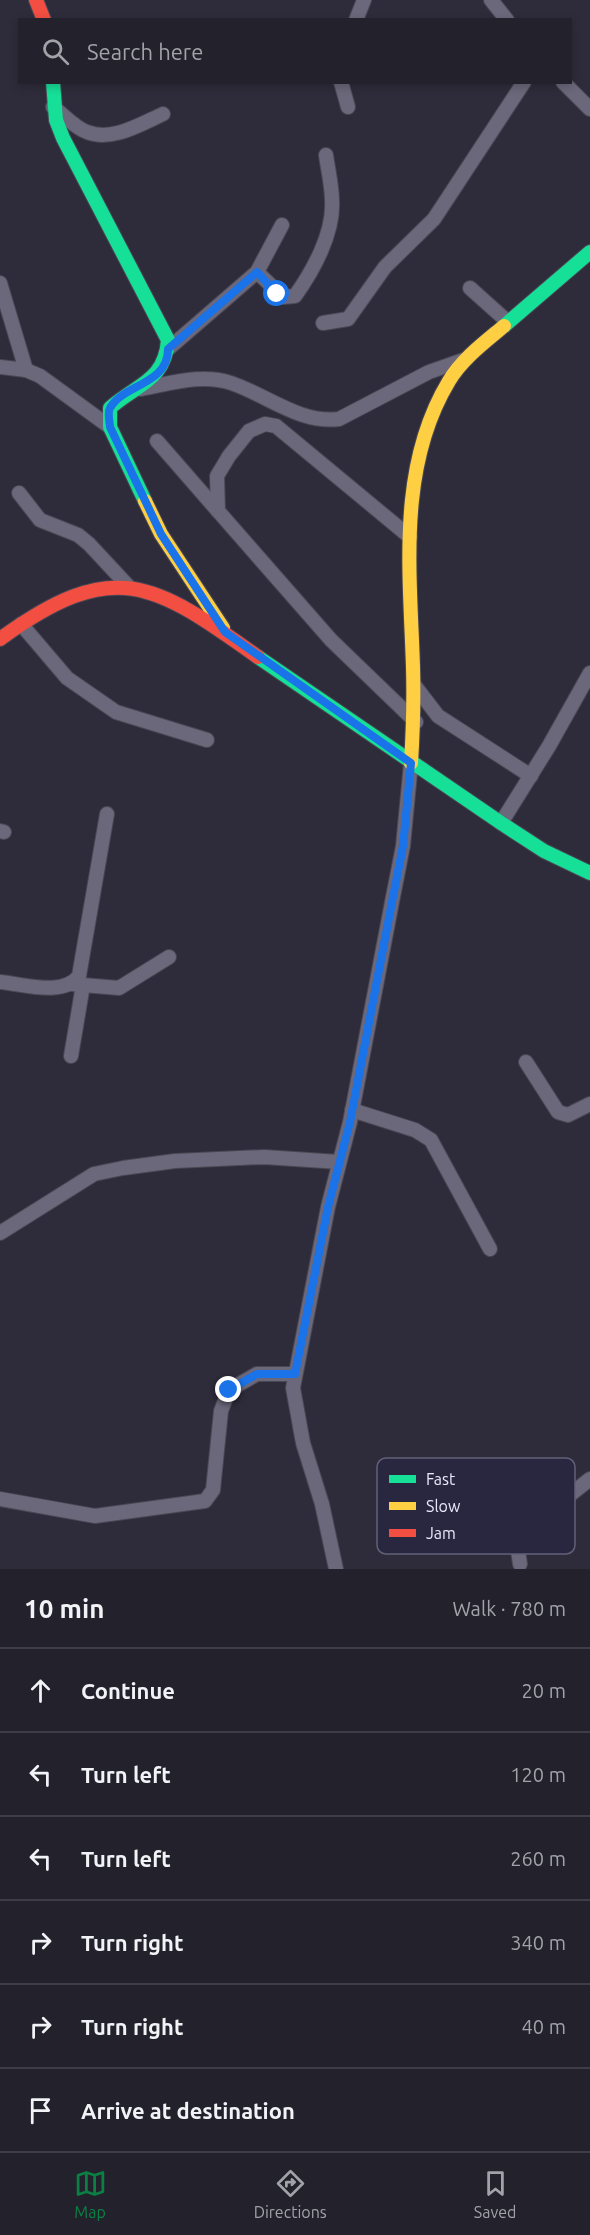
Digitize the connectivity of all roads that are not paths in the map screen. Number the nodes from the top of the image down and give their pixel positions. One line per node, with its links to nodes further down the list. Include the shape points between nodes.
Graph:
1 (36, 0): 4 (street)
2 (364, 0): 5 (street)
3 (491, 0): 6 (street)
4 (43, 18)
5 (357, 18)
6 (505, 18)
7 (52, 84): 11 (street)
8 (342, 84): 12 (street)
9 (523, 84): 22 (street, via 434,219 385,267 348,319)
10 (565, 84): 13 (street)
11 (53, 107): 14 (street, via 86,132 100,135 134,127); 23 (street, via 63,138 168,340)
12 (348, 107)
13 (590, 109)
14 (163, 114)
15 (326, 155): 18 (street, via 333,202 331,218 321,249 301,288 295,296 283,297)
16 (282, 225): 18 (street)
17 (590, 252): 21 (street)
18 (257, 272): 23 (street)
19 (0, 284): 26 (street)
20 (470, 288): 21 (street)
21 (508, 322): 24 (street)
22 (323, 323)
23 (168, 349): 27 (street, via 163,370)
24 (466, 359): 27 (street, via 429,372 339,419 325,421 212,379); 32 (street, via 449,381 423,439 412,492)
25 (0, 367): 26 (street)
26 (26, 370): 28 (street, via 58,387)
27 (135, 389): 28 (street, via 110,408)
28 (110, 427): 35 (street, via 161,534)
29 (158, 441): 31 (street)
30 (19, 493): 33 (street, via 40,520 78,535)
31 (218, 510): 32 (street, via 217,476 249,431 265,424 276,426); 38 (street, via 331,640)
32 (411, 537): 37 (street)
33 (129, 587): 34 (street, via 67,598); 35 (street, via 167,598)
34 (8, 630): 39 (street, via 116,712)
35 (225, 632): 40 (street)
36 (590, 673): 41 (street)
37 (415, 686): 38 (street); 41 (street, via 438,716)
38 (416, 722): 40 (street)
39 (207, 740)
40 (411, 763): 43 (street); 51 (street, via 403,846)
41 (531, 776): 43 (street)
42 (107, 814): 47 (street)
43 (501, 823): 44 (street, via 544,851)
44 (590, 873)
45 (169, 957): 47 (street, via 119,988)
46 (0, 982): 47 (street)
47 (77, 985): 48 (street)
48 (71, 1056)
49 (526, 1062): 50 (street, via 558,1112 568,1115)
50 (590, 1104)
51 (352, 1110): 52 (street); 54 (street, via 415,1130 431,1140)
52 (339, 1162): 53 (street, via 264,1157 175,1161 94,1174); 55 (street)
53 (0, 1233)
54 (490, 1249)
55 (295, 1374): 58 (street, via 257,1374 229,1390 221,1411 213,1490 205,1501 95,1516); 61 (street, via 295,1402 303,1443)
56 (590, 1479): 57 (street)
57 (575, 1491)
58 (0, 1499)
59 (518, 1554): 60 (street)
60 (520, 1564)
61 (336, 1569)

